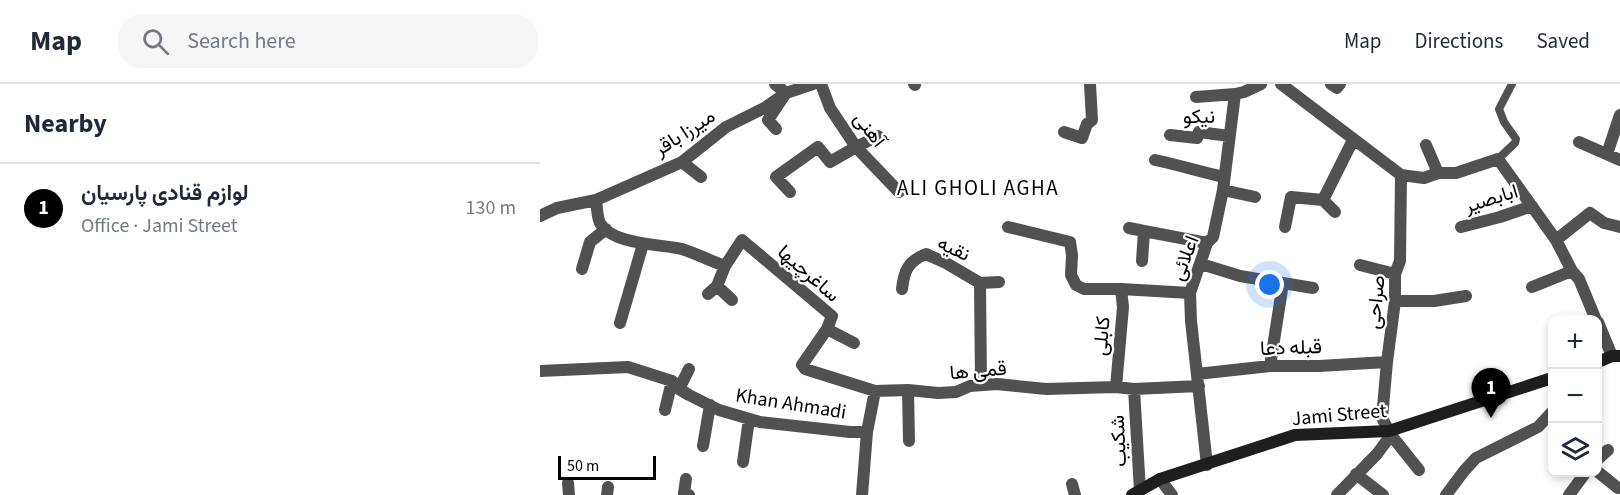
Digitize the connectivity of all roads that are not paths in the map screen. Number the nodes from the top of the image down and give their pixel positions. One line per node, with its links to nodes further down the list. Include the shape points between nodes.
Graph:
1 (775, 84): 10 (street)
2 (813, 84): 10 (street, میرزا باقر)
3 (821, 84): 22 (street, آهنی, via 830,108)
4 (1090, 84): 15 (street, via 1092,120 1082,138)
5 (1261, 84): 11 (street)
6 (1281, 84): 19 (street)
7 (1330, 84): 8 (street, via 1337,88)
8 (1340, 84)
9 (1512, 84): 24 (lane, via 1499,109 1516,139)
10 (786, 93): 14 (street, via 768,120); 27 (street, میرزا باقر, via 726,127)
11 (1235, 94): 12 (street); 18 (street, اعلائی)
12 (1196, 97)
13 (1620, 115): 23 (street)
14 (776, 129)
15 (1064, 132)
16 (1170, 135): 18 (street, نیکو, via 1197,138 1199,132)
17 (878, 136): 22 (street)
18 (1229, 136): 31 (street, اعلائی)
19 (1353, 140): 29 (street); 36 (street)
20 (1579, 142): 23 (street)
21 (1426, 145): 28 (street)
22 (856, 147): 32 (street, via 830,162 818,147 776,177); 33 (street, آهنی)
23 (1607, 154): 26 (street)
24 (1498, 159): 28 (street, via 1456,173); 37 (street)
25 (1155, 160): 31 (street, via 1184,165)
26 (1620, 160)
27 (682, 162): 30 (street); 35 (street, میرزا باقر)
28 (1438, 173): 29 (street, via 1424,178)
29 (1401, 175): 56 (street, صراحی, via 1400,261)
30 (701, 177)
31 (1223, 184): 34 (street); 48 (street, اعلائی, via 1213,237)
32 (790, 192)
33 (899, 192)
34 (1255, 197)
35 (596, 200): 39 (street, میرزا باقر, via 557,208); 45 (street, via 600,223)
36 (1323, 200): 38 (street); 41 (street, via 1291,196)
37 (1532, 206): 42 (street, ابابصیر); 47 (street)
38 (1335, 212)
39 (540, 216)
40 (1008, 227): 63 (street, via 1070,242 1071,275 1083,289)
41 (1285, 227)
42 (1461, 227)
43 (1620, 227): 47 (street, via 1604,224 1590,213)
44 (1129, 228): 46 (street)
45 (606, 230): 49 (street); 54 (street, via 590,242)
46 (1144, 231): 48 (street); 50 (street)
47 (1556, 240): 55 (street)
48 (1208, 243): 51 (street, اعلائی)
49 (643, 244): 52 (street, via 682,249); 69 (street)
50 (1142, 261)
51 (1201, 264): 59 (street); 64 (street, اعلائی)
52 (725, 266): 66 (street, ساغرچیها, via 713,290); 70 (street, ساغرچیها, via 742,240 832,316)
53 (1360, 266): 56 (street)
54 (582, 269)
55 (1572, 271): 60 (street); 68 (street)
56 (1395, 274): 67 (street, صراحی)
57 (999, 282): 58 (street)
58 (980, 283): 62 (street, نقیه, via 926,254 915,258 904,272); 82 (street, نقیه)
59 (1283, 283): 61 (street); 76 (street)
60 (1532, 287)
61 (1313, 288)
62 (902, 289)
63 (1121, 289): 64 (street); 83 (street, کابلی)
64 (1190, 293): 80 (street, اعلائی)
65 (1466, 296): 67 (street, via 1434,302)
66 (732, 300)
67 (1395, 301): 74 (street, صراحی)
68 (1594, 315)
69 (620, 323)
70 (827, 329): 72 (street); 75 (street, ساغرچیها)
71 (1602, 330): 73 (street)
72 (854, 343)
73 (1616, 356)
74 (1387, 362): 76 (street, قبله دعا); 92 (street, صراحی, via 1382,418)
75 (802, 365): 86 (street, قمی ها)
76 (1270, 366): 80 (street, قبله دعا)
77 (689, 369): 81 (street)
78 (540, 371): 81 (street, Khan Ahmadi, via 628,367)
79 (1548, 379): 92 (street, Jami Street)
80 (1198, 380): 84 (street, قمی ها); 98 (street, اعلائی)
81 (675, 385): 87 (street, Khan Ahmadi); 88 (street)
82 (981, 385): 83 (street, قمی ها, via 1046,389); 85 (street, قمی ها, via 956,392)
83 (1116, 387): 84 (street, قمی ها)
84 (1134, 389): 106 (street, شکیب)
85 (908, 390): 86 (street, قمی ها); 93 (street)
86 (874, 391): 91 (street)
87 (710, 405): 90 (street, Khan Ahmadi); 94 (street)
88 (665, 410)
89 (1548, 416): 112 (street, via 1538,427 1476,458)
90 (749, 419): 91 (street, Khan Ahmadi); 97 (street)
91 (867, 432): 108 (street)
92 (1390, 433): 98 (street, Jami Street, via 1295,435); 99 (street); 100 (street, via 1377,454)
93 (909, 441)
94 (703, 446)
95 (1608, 450): 96 (street)
96 (1602, 455)
97 (743, 462)
98 (1208, 465): 104 (street, Jami Street)
99 (1419, 470)
100 (1356, 474): 110 (street); 111 (street)
101 (1602, 475): 105 (street)
102 (1582, 477): 113 (street)
103 (686, 479): 107 (street, via 684,493)
104 (1160, 479): 106 (street, Jami Street); 109 (street)
105 (1618, 488)
106 (1136, 493)
107 (689, 495)
108 (862, 495)
109 (1172, 495)
110 (1337, 495)
111 (1383, 495)
112 (1446, 495)
113 (1569, 495)

